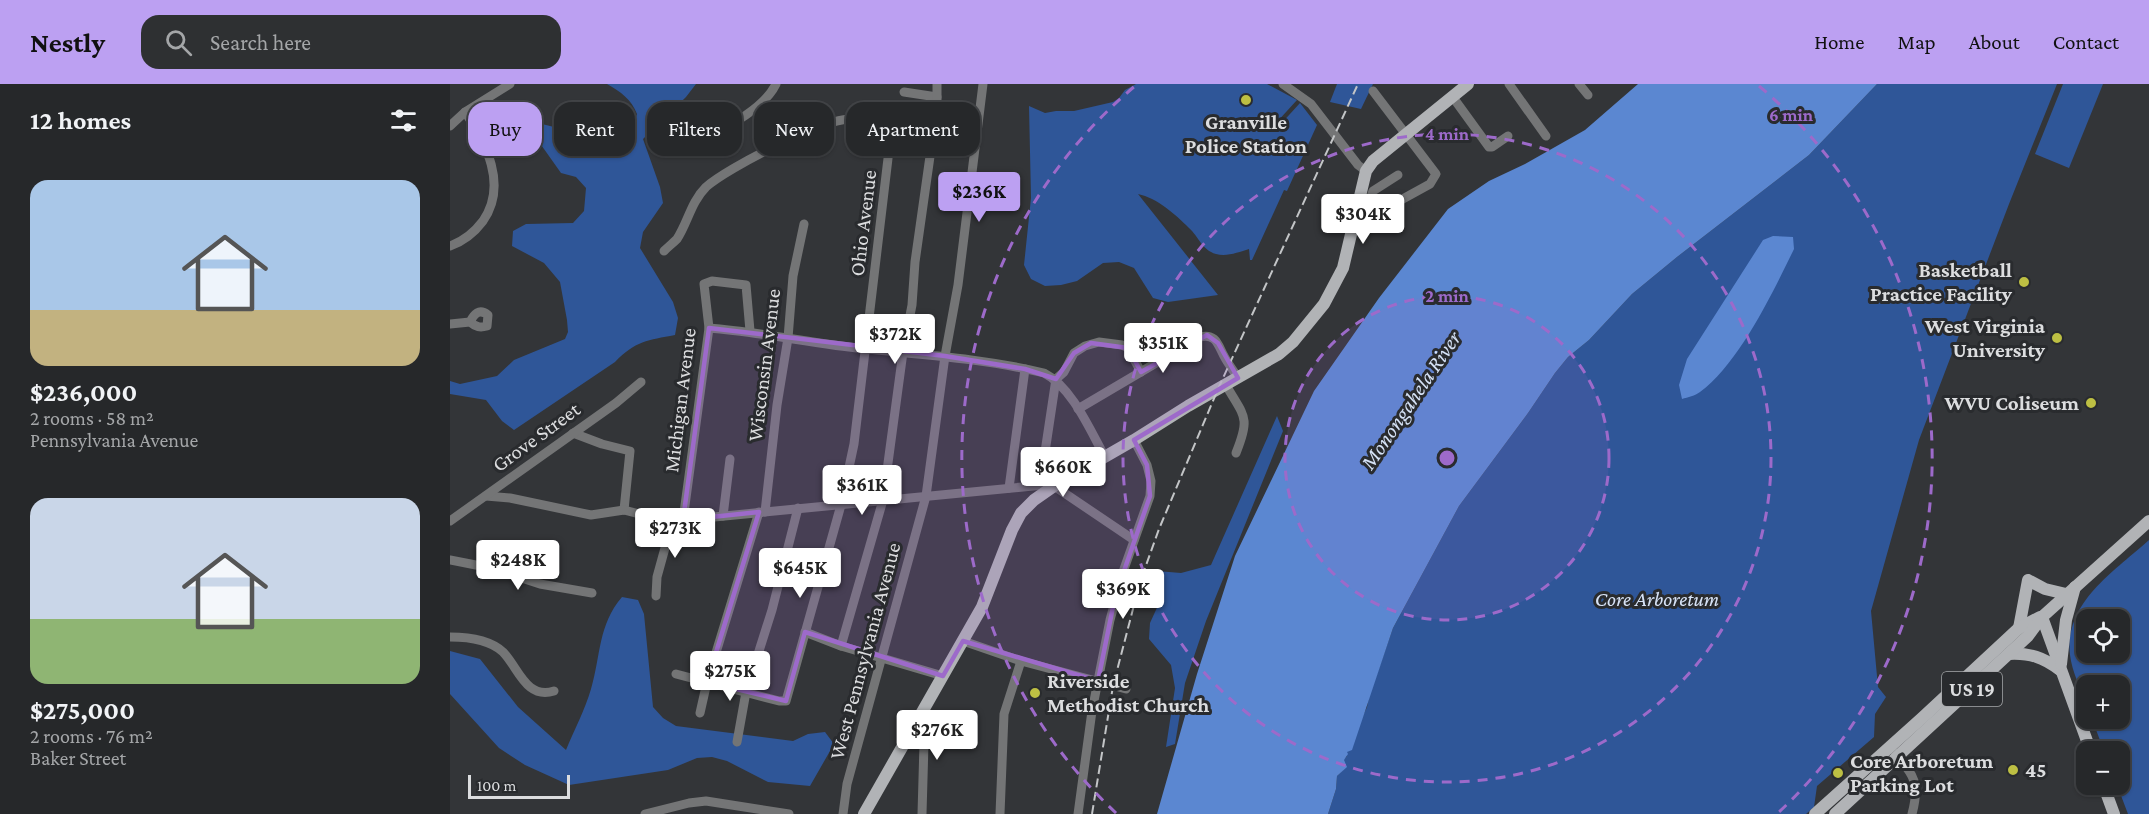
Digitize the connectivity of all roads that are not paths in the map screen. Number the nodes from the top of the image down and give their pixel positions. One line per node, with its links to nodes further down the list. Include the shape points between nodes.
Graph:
1 (510, 84): 14 (street)
2 (776, 84): 15 (street, via 768,98)
3 (937, 84): 12 (street)
4 (983, 84): 33 (street, West Pennsylvania Avenue, via 958,285)
5 (1282, 84): 20 (street, via 1311,104)
6 (1468, 84): 13 (main road)
7 (1509, 84): 19 (street)
8 (1579, 84): 11 (street)
9 (1373, 91): 17 (street)
10 (904, 92): 12 (street)
11 (1588, 95)
12 (937, 96): 32 (street)
13 (1452, 96): 17 (main road); 18 (street, via 1489,147)
14 (465, 112): 16 (street); 24 (street, via 487,150 495,190 489,213 477,229 462,242)
15 (742, 116)
16 (450, 126)
17 (1406, 134): 20 (main road); 22 (street, via 1436,174 1430,184 1383,208)
18 (1508, 136)
19 (1546, 136)
20 (1366, 171): 22 (main road)
21 (1398, 175): 22 (street)
22 (1365, 196): 36 (main road, via 1354,216 1343,267 1324,304 1293,342)
23 (804, 224): 30 (street, Wisconsin Avenue, via 793,276)
24 (450, 246)
25 (663, 251): 31 (street, Ohio Avenue, via 676,240 704,189 734,168 832,123 848,119 879,127 889,150)
26 (470, 322): 27 (street)
27 (450, 324)
28 (709, 328): 29 (street); 29 (street, Michigan Avenue, via 705,284 712,281 746,285); 56 (street, Michigan Avenue)
29 (750, 331): 30 (street)
30 (788, 338): 31 (street); 54 (street, Wisconsin Avenue)
31 (866, 349): 32 (street); 51 (street, Ohio Avenue, via 854,444)
32 (903, 352): 33 (street); 50 (street)
33 (945, 356): 34 (street); 49 (street, West Pennsylvania Avenue)
34 (1025, 369): 37 (street); 47 (street)
35 (1141, 372): 36 (street, via 1207,335 1214,337); 37 (street, via 1128,348 1099,342 1074,353); 40 (street)
36 (1238, 378): 39 (main road)
37 (1056, 379): 40 (street); 46 (street, via 1045,452)
38 (641, 382): 41 (street, Grove Street)
39 (1226, 385): 42 (main road); 43 (street, via 1245,419)
40 (1078, 409): 44 (street)
41 (573, 433): 48 (street, Grove Street); 53 (street, via 630,451)
42 (1134, 440): 44 (main road); 59 (street, via 1151,482 1147,510)
43 (1236, 453)
44 (1105, 457): 46 (main road)
45 (730, 459): 55 (street)
46 (1048, 486): 47 (street); 59 (street); 68 (main road, via 1021,513 982,607)
47 (1009, 488): 49 (street)
48 (486, 496): 53 (street, via 591,515); 57 (street, Grove Street)
49 (926, 496): 50 (street); 71 (street, West Pennsylvania Avenue)
50 (883, 500): 51 (street); 69 (street)
51 (841, 505): 52 (street); 66 (street, Ohio Avenue)
52 (798, 508): 54 (street); 80 (street)
53 (624, 510): 56 (street)
54 (762, 512): 55 (street); 77 (street, Wisconsin Avenue)
55 (723, 516): 56 (street)
56 (678, 519): 63 (street, Michigan Avenue, via 657,577)
57 (450, 521)
58 (2149, 521): 61 (main road, US 19)
59 (1134, 540): 76 (street, via 1115,597)
60 (450, 560): 62 (street, via 540,584)
61 (2071, 590): 64 (main road, US 19); 65 (main road, via 2045,588 2028,580); 73 (main road)
62 (592, 593)
63 (656, 596)
64 (2042, 616): 65 (main road, US 19); 70 (main road, US 19); 73 (main road)
65 (2019, 628): 85 (main road, US 19)
66 (805, 632): 69 (street); 80 (street, Ohio Avenue, via 786,701)
67 (450, 637): 79 (street, via 486,641 503,652 533,690)
68 (963, 641): 72 (street); 75 (main road)
69 (841, 646): 71 (street)
70 (2009, 654): 73 (main road, via 2034,655); 86 (main road, US 19)
71 (881, 657): 75 (street); 90 (street, West Pennsylvania Avenue, via 847,784)
72 (1021, 661): 76 (street); 93 (street, via 1004,714)
73 (2061, 671): 83 (main road)
74 (675, 674): 77 (street)
75 (943, 676): 81 (main road)
76 (1098, 681): 78 (street); 94 (street)
77 (707, 682): 80 (street); 82 (street, Wisconsin Avenue)
78 (1126, 689)
79 (554, 691)
80 (746, 692): 84 (street)
81 (925, 708): 91 (main road); 92 (street)
82 (700, 713)
83 (2087, 741)
84 (736, 742)
85 (1890, 747): 86 (street); 95 (main road, US 19)
86 (1898, 757): 96 (main road, US 19); 97 (street, via 1916,783)
87 (2107, 795): 98 (main road)
88 (645, 814): 89 (street, via 706,801)
89 (789, 814)
90 (843, 814)
91 (864, 814)
92 (922, 814)
93 (1000, 814)
94 (1078, 814)
95 (1815, 814)
96 (1835, 814)
97 (1912, 814)
98 (2114, 814)

